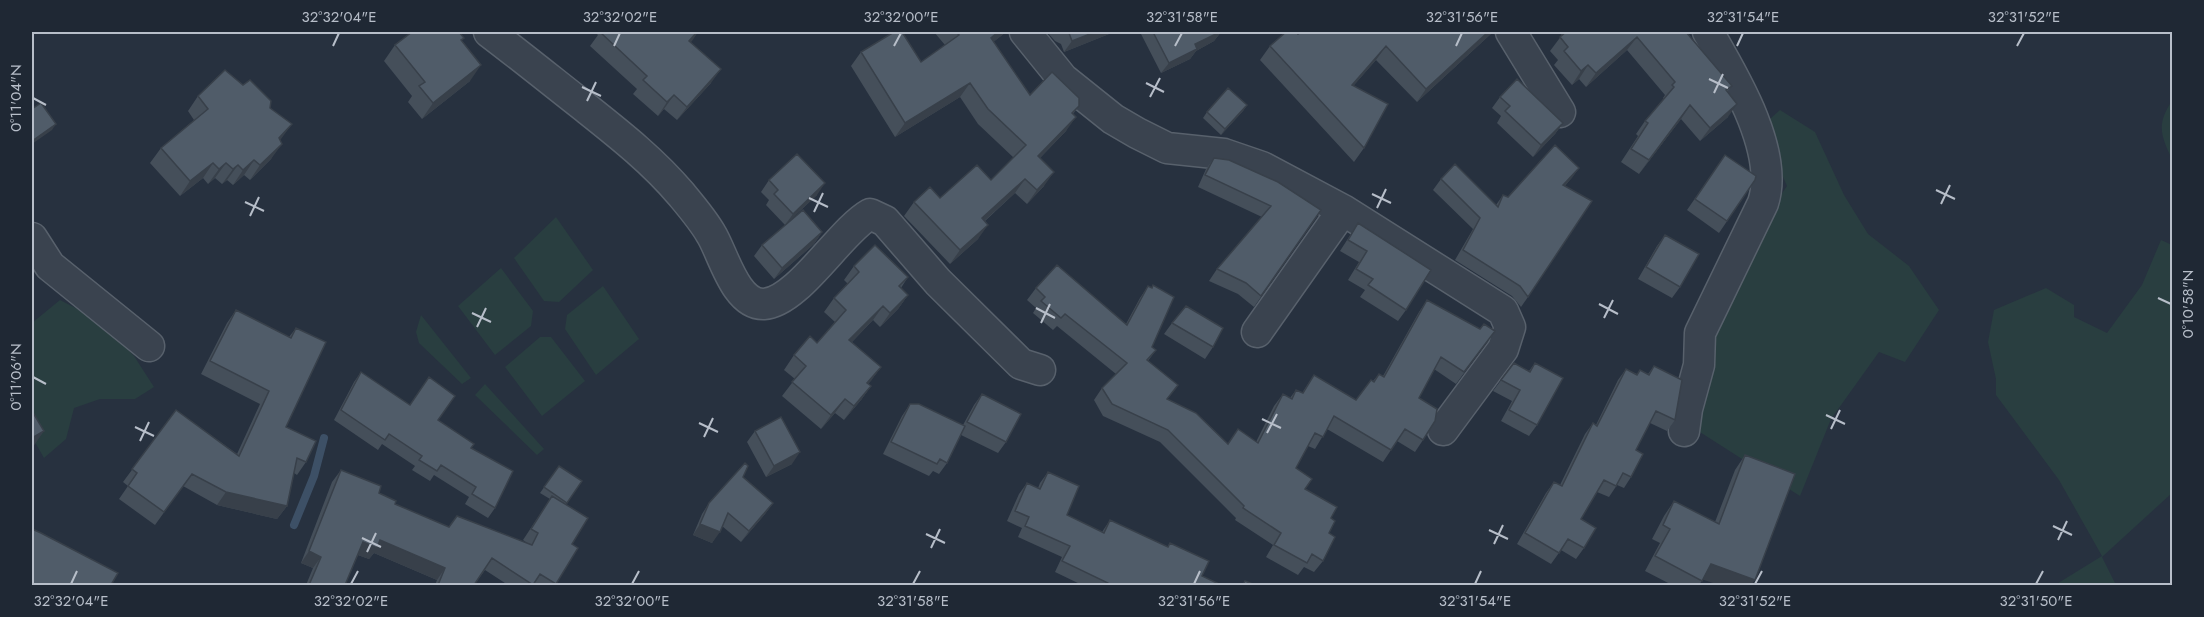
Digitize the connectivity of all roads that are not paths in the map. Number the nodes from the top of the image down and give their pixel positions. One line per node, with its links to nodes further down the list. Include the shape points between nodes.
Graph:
1 (489, 32): 10 (street, via 645,154 711,234 744,295 761,304 776,302 816,268 857,221 870,214 885,221 938,282 1021,364)
2 (1025, 32): 6 (street, via 1063,79 1137,133 1167,148 1224,154 1262,167)
3 (1511, 32): 5 (street)
4 (1708, 32): 12 (street, via 1736,81 1761,140 1768,176 1763,203 1700,333 1699,365)
5 (1560, 112)
6 (1343, 210): 8 (street); 11 (street, via 1503,311 1510,327 1503,349)
7 (32, 238): 9 (street, via 50,266)
8 (1257, 332)
9 (150, 346)
10 (1040, 370)
11 (1443, 430)
12 (1684, 431)

